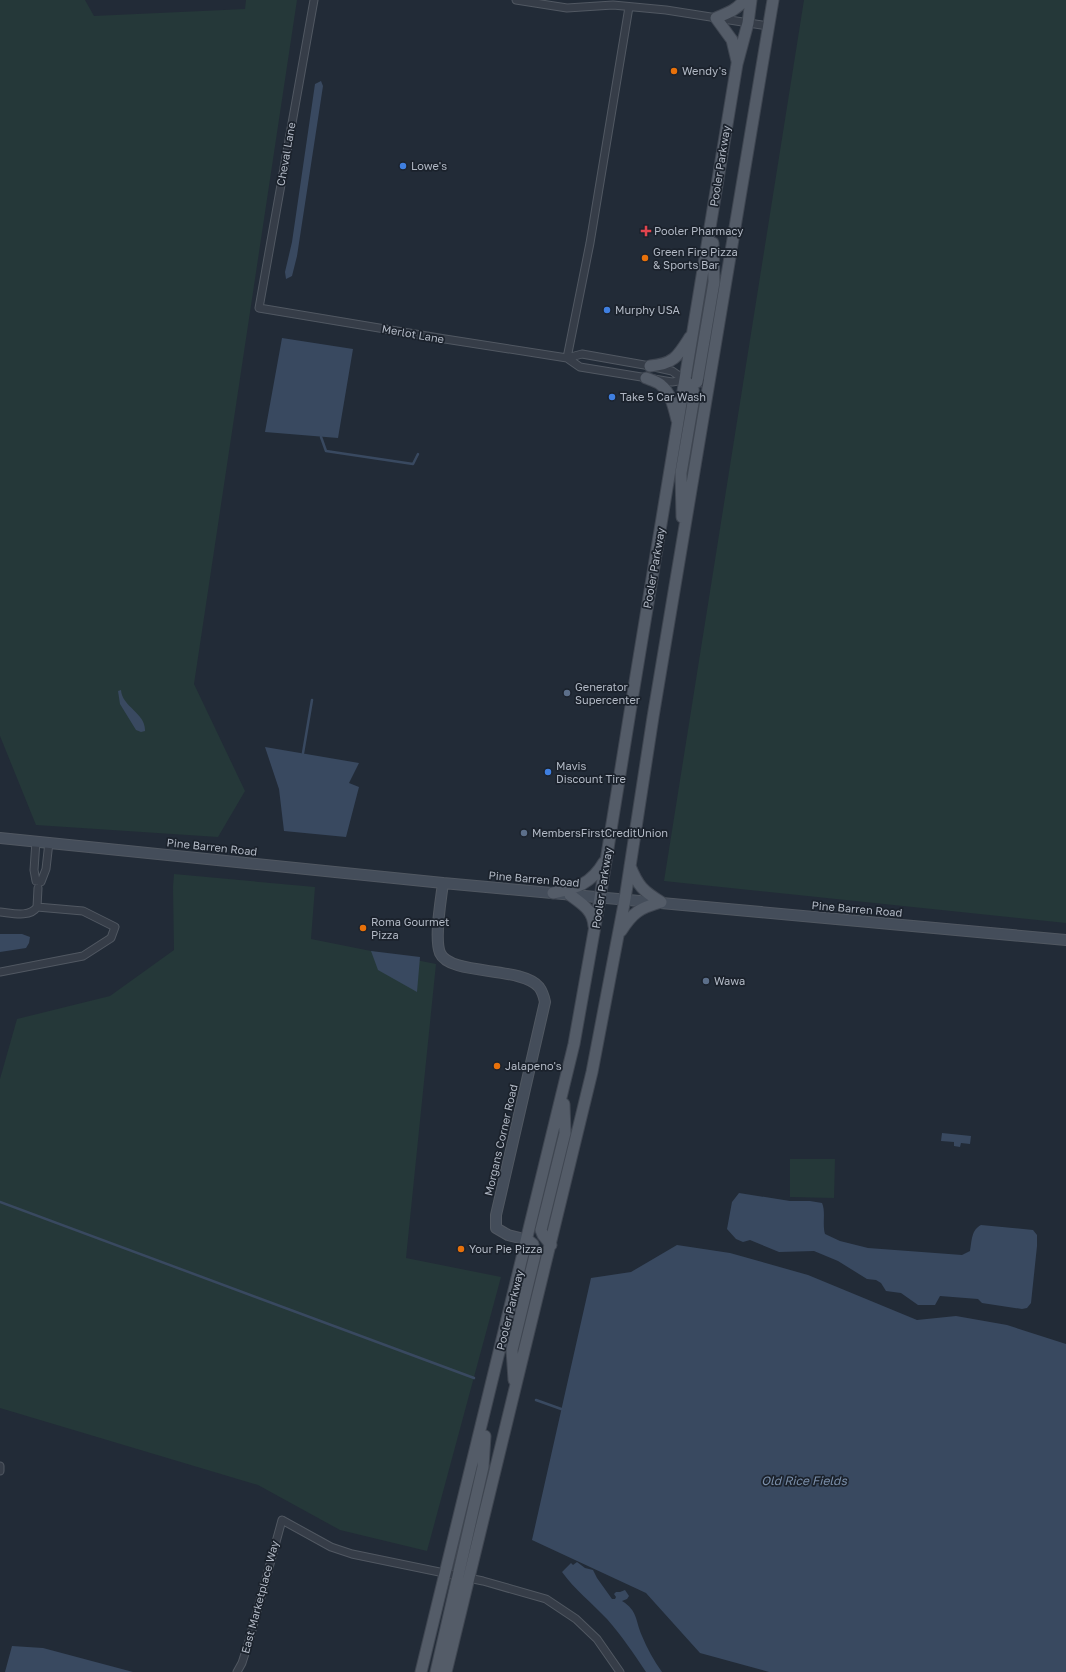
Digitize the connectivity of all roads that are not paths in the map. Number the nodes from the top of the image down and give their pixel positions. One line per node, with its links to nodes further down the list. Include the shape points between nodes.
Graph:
1 (314, 0): 12 (street, Cheval Lane)
2 (516, 0): 6 (street, via 567,8 613,5)
3 (744, 0): 7 (main road, via 731,12)
4 (751, 0): 8 (main road, Pooler Parkway)
5 (772, 0): 9 (main road)
6 (629, 7): 7 (street); 14 (street, via 590,243)
7 (716, 18): 8 (street); 10 (main road, via 732,40)
8 (748, 23): 9 (street); 10 (main road, Pooler Parkway)
9 (768, 26): 19 (main road)
10 (737, 64): 11 (main road, Pooler Parkway)
11 (712, 218): 13 (main road, Pooler Parkway); 18 (main road, via 714,282)
12 (259, 308): 14 (street, Merlot Lane)
13 (693, 333): 15 (main road, via 672,361); 17 (main road, Pooler Parkway)
14 (567, 358): 15 (street, Merlot Lane, via 582,354); 16 (street, Merlot Lane, via 580,367)
15 (650, 366): 17 (street, Merlot Lane, via 672,371)
16 (646, 378): 17 (street, Merlot Lane, via 672,382); 20 (main road, via 661,385 670,396)
17 (685, 380): 18 (street, Merlot Lane); 20 (main road, Pooler Parkway); 21 (main road, via 693,389 694,397 681,473)
18 (697, 382): 19 (street, Merlot Lane)
19 (709, 384): 21 (main road)
20 (678, 427): 25 (main road, Pooler Parkway)
21 (682, 547): 26 (main road)
22 (0, 838): 23 (main road, Pine Barren Road)
23 (36, 841): 24 (main road, Pine Barren Road); 28 (street, via 34,873)
24 (48, 842): 27 (main road, Pine Barren Road); 28 (street, via 46,869)
25 (607, 858): 29 (main road, via 591,879 576,887); 31 (main road, Pooler Parkway)
26 (630, 866): 32 (main road); 33 (main road, via 645,893)
27 (443, 883): 29 (main road, Pine Barren Road); 41 (main road, Morgans Corner Road, via 438,942 441,954 451,964 527,978 540,988 545,1002 496,1215 496,1228 508,1235)
28 (38, 884): 34 (street)
29 (553, 893): 30 (main road, Pine Barren Road)
30 (570, 895): 31 (main road, Pine Barren Road); 36 (main road, via 590,912)
31 (600, 898): 32 (main road, Pine Barren Road); 36 (main road, Pooler Parkway)
32 (625, 899): 33 (main road, Pine Barren Road); 37 (main road)
33 (661, 902): 37 (main road, via 638,910 630,917); 38 (main road, Pine Barren Road)
34 (37, 907): 35 (street, via 27,914); 39 (street, via 86,912 116,927 113,936 83,956)
35 (0, 912)
36 (594, 932): 40 (main road, Pooler Parkway)
37 (618, 937): 42 (main road, via 592,1072)
38 (1066, 940)
39 (0, 972)
40 (564, 1087): 41 (main road, Pooler Parkway); 42 (main road, via 565,1134 541,1230)
41 (528, 1240): 43 (main road, via 533,1244 535,1255 512,1350); 44 (main road, Pooler Parkway)
42 (551, 1245): 43 (main road)
43 (514, 1393): 48 (main road)
44 (485, 1412): 47 (main road, Pooler Parkway); 48 (main road, via 483,1467)
45 (0, 1466): 46 (street)
46 (0, 1472)
47 (445, 1572): 48 (street); 49 (street, East Marketplace Way, via 341,1551 282,1520 249,1641); 50 (main road, Pooler Parkway)
48 (464, 1577): 51 (main road); 52 (main road); 53 (street, via 546,1599 576,1619 597,1639)
49 (237, 1672)
50 (421, 1672)
51 (436, 1672)
52 (446, 1672)
53 (620, 1672)

